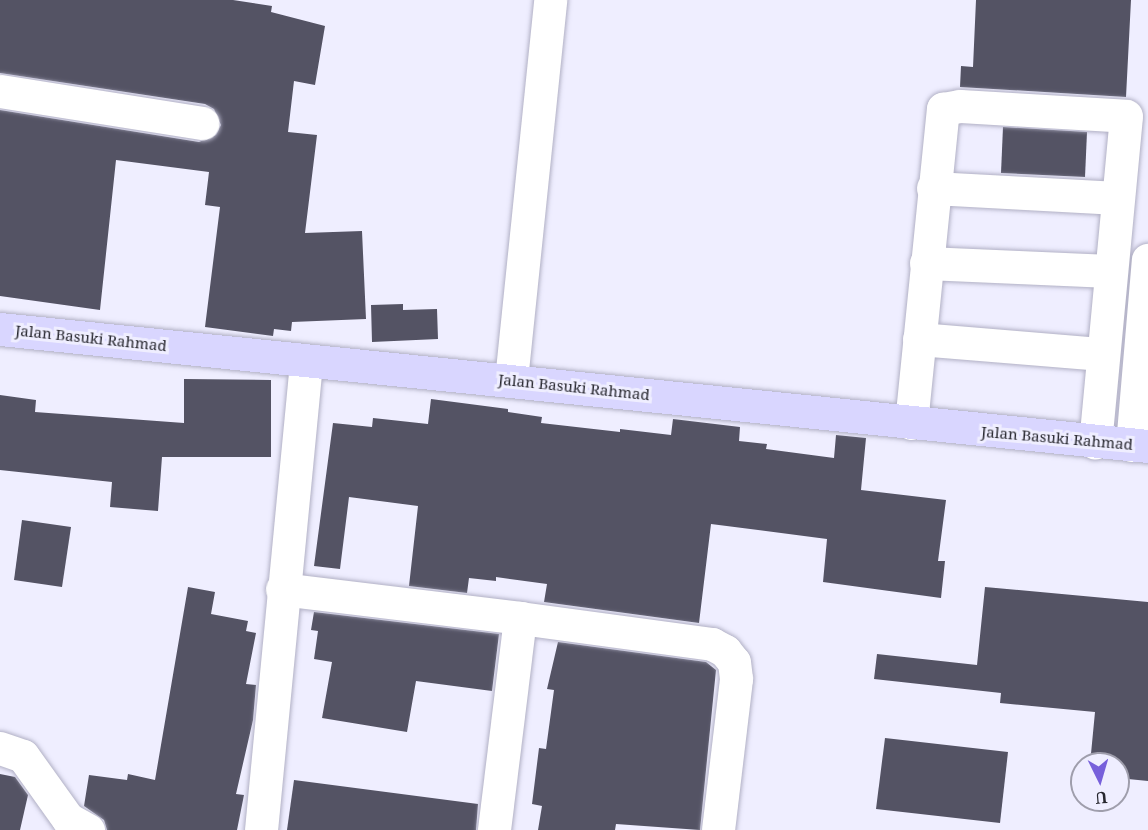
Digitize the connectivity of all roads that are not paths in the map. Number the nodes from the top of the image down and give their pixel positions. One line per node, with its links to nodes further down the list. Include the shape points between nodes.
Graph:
1 (550, 0): 13 (street)
2 (0, 91): 3 (street)
3 (202, 123)
4 (933, 188): 5 (street); 5 (street, via 939,115 943,110 960,106 1126,116); 7 (street)
5 (1118, 198): 8 (street)
6 (1148, 260): 16 (street)
7 (926, 263): 8 (street); 10 (street)
8 (1110, 271): 11 (street)
9 (0, 329): 12 (main road, Jalan Basuki Rahmad)
10 (919, 339): 11 (street); 14 (street)
11 (1102, 354): 15 (street)
12 (306, 361): 13 (main road, Jalan Basuki Rahmad); 17 (street)
13 (511, 380): 14 (main road, Jalan Basuki Rahmad)
14 (911, 423): 15 (main road, Jalan Basuki Rahmad)
15 (1095, 443): 16 (main road, Jalan Basuki Rahmad)
16 (1140, 445)
17 (282, 589): 18 (street); 21 (street)
18 (520, 618): 22 (street); 23 (street, via 711,644 725,651 734,662 736,679)
19 (0, 748): 20 (street, via 24,756 68,819)
20 (88, 830)
21 (261, 830)
22 (494, 830)
23 (718, 830)

